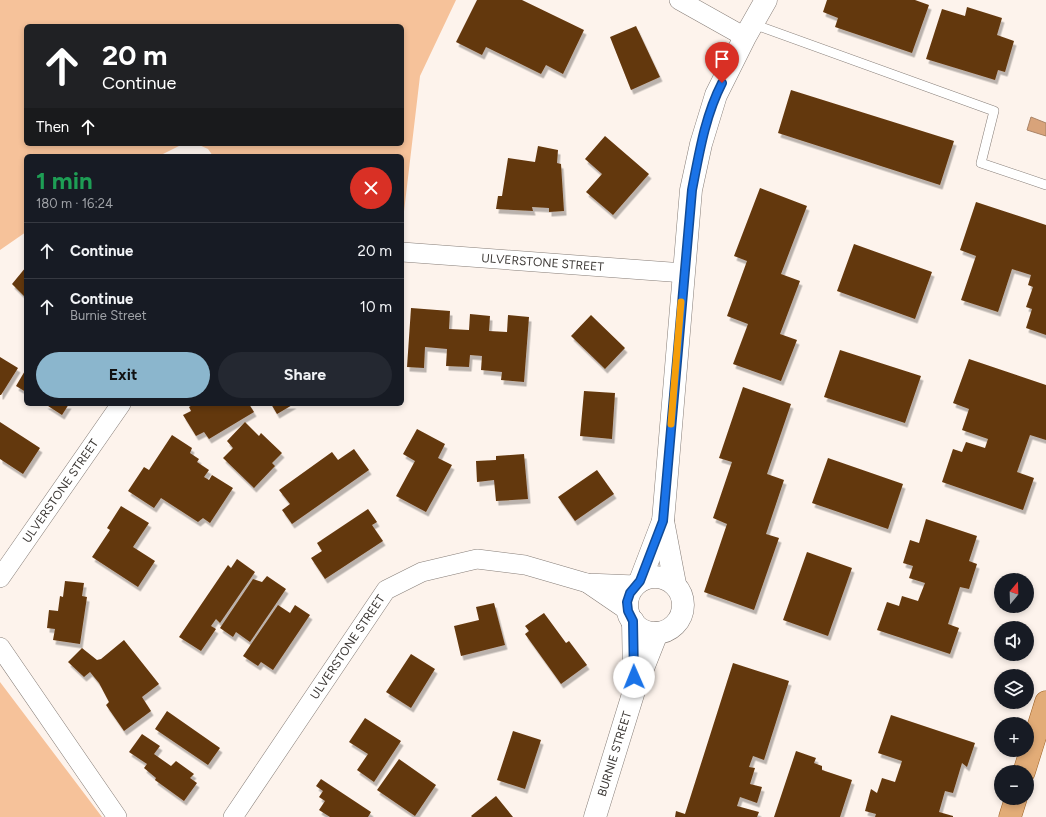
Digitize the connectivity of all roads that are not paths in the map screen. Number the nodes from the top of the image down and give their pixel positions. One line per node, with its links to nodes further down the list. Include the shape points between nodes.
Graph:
1 (680, 0): 3 (street)
2 (766, 0): 3 (street)
3 (749, 30): 4 (lane, via 994,111 981,163); 6 (street, via 716,95 700,144 692,190)
4 (1046, 185)
5 (404, 252): 6 (street, ULVERSTONE STREET)
6 (684, 273): 8 (street)
7 (120, 406): 9 (street, ULVERSTONE STREET)
8 (663, 521): 11 (street); 12 (street)
9 (0, 578)
10 (587, 583): 11 (street, ULVERSTONE STREET); 13 (street, ULVERSTONE STREET); 22 (street, ULVERSTONE STREET, via 525,565 477,559 422,572 386,590)
11 (637, 583): 12 (street, via 648,577 658,576); 13 (street, via 627,602)
12 (675, 584): 14 (street, via 681,592 683,610 675,625)
13 (630, 616): 14 (street, via 639,628); 16 (street, BURNIE STREET)
14 (657, 633): 16 (street, BURNIE STREET)
15 (0, 647): 21 (street)
16 (634, 691): 23 (street, BURNIE STREET)
17 (1044, 714): 18 (main road)
18 (1039, 748): 19 (main road)
19 (1028, 765)
20 (1014, 805): 24 (main road)
21 (117, 817)
22 (233, 817)
23 (595, 817)
24 (1010, 817)

